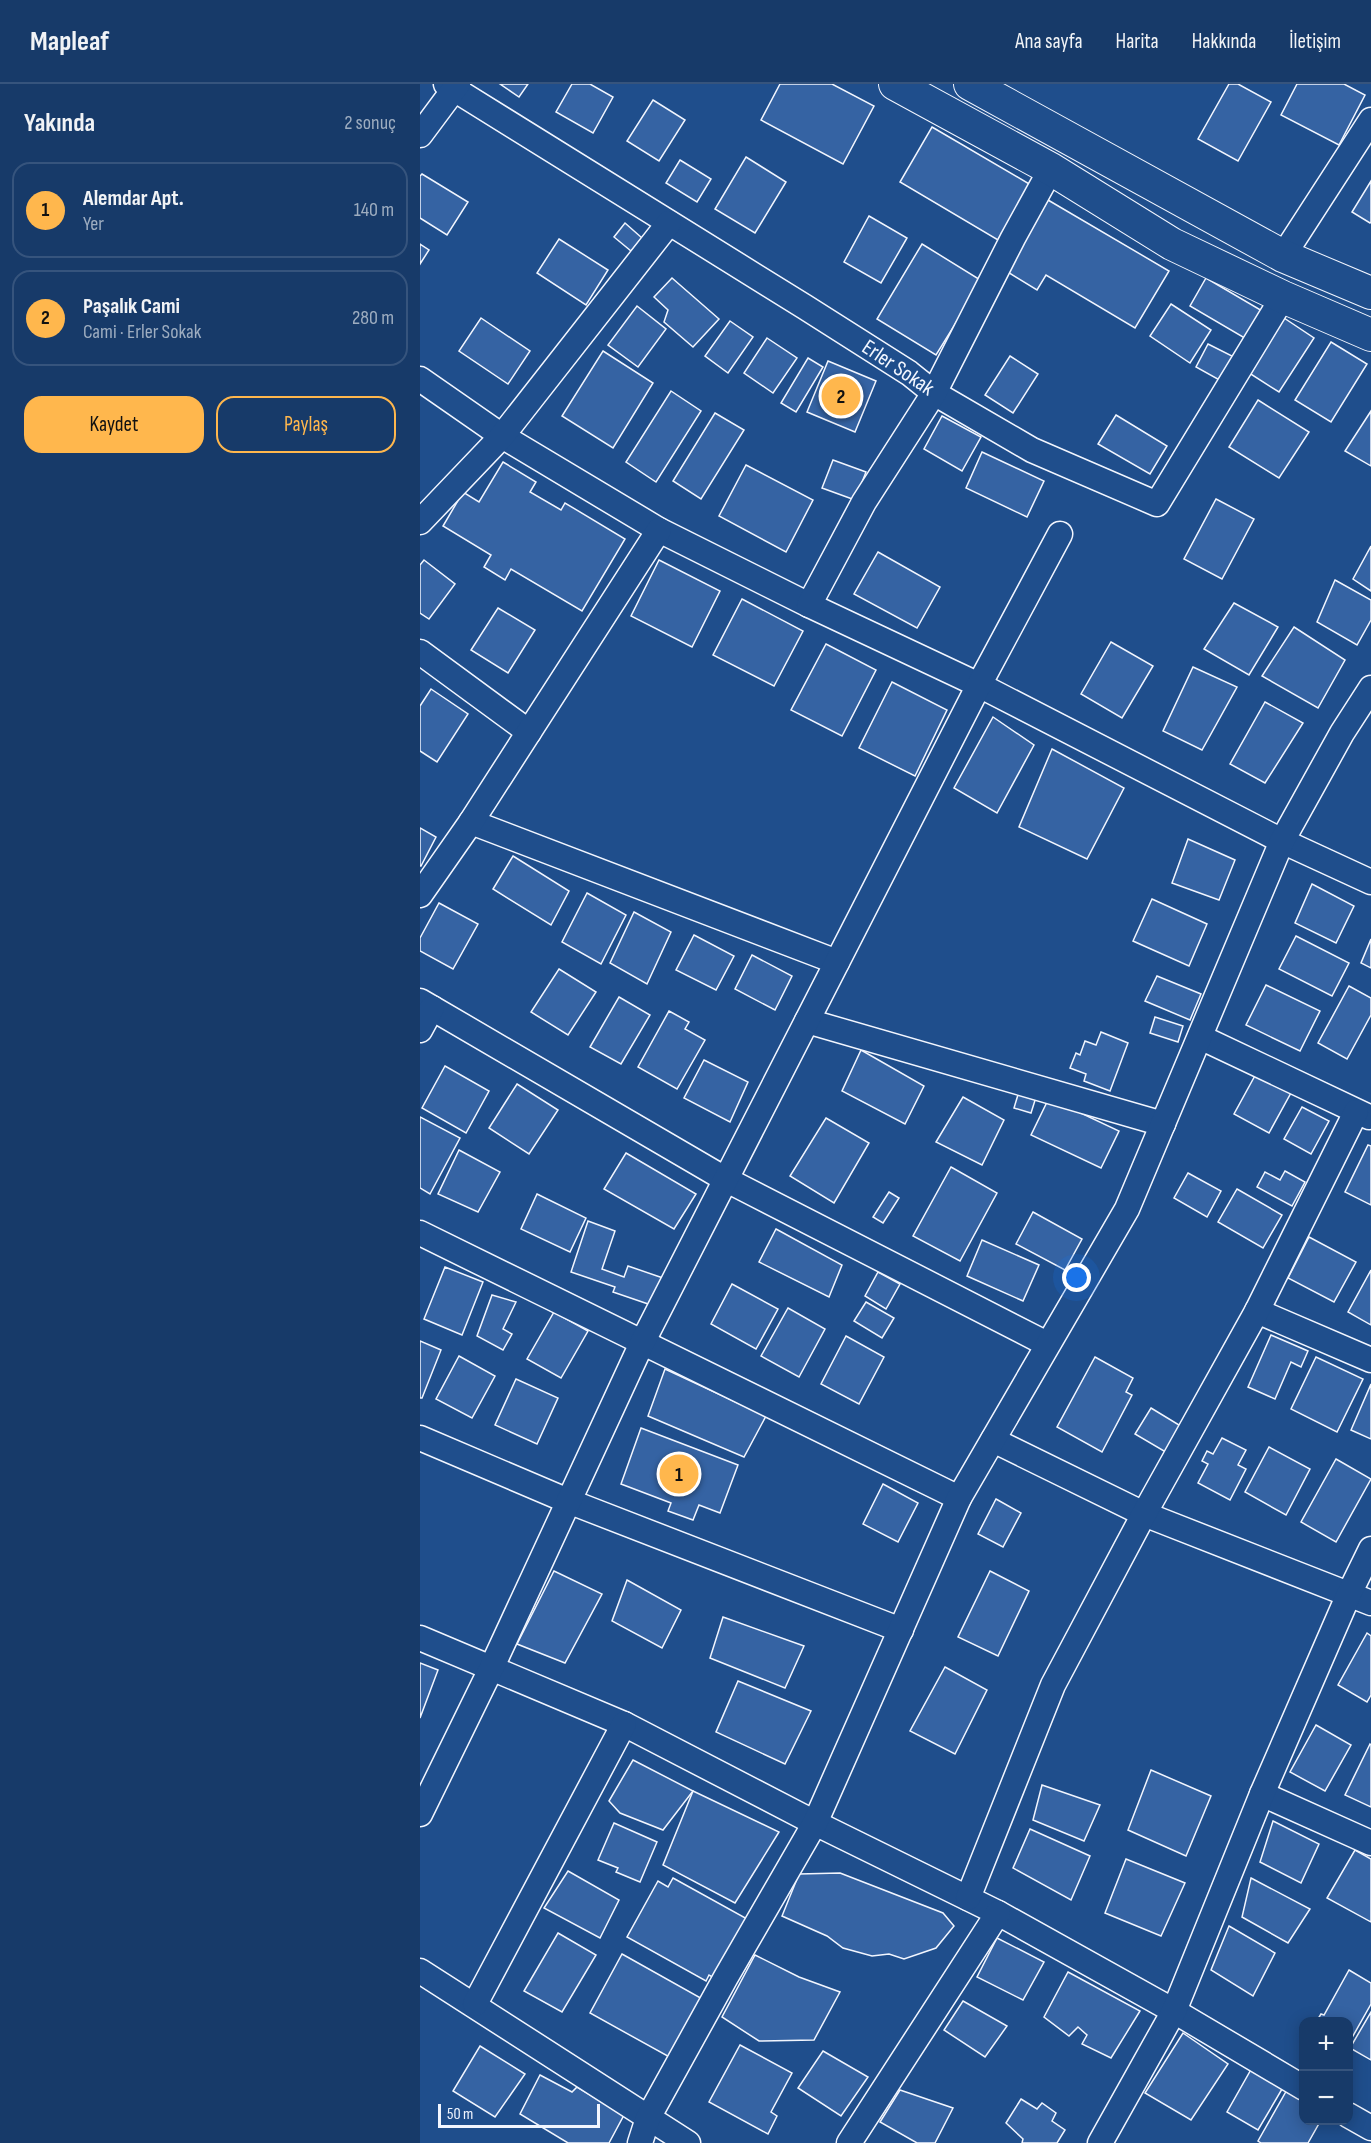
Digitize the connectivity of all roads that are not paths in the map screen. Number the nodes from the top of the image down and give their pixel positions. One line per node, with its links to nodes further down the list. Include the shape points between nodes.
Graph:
1 (896, 84): 6 (main road)
2 (970, 84): 8 (main road)
3 (453, 86): 5 (street); 7 (street, Erler Sokak)
4 (1371, 120): 8 (street)
5 (420, 135)
6 (1051, 169): 10 (main road, via 1172,244); 13 (street)
7 (669, 224): 13 (street, Erler Sokak); 14 (street)
8 (1283, 256): 9 (main road)
9 (1371, 293)
10 (1283, 297): 11 (main road); 13 (street, Erler Sokak, via 1157,504 1032,450)
11 (1371, 335)
12 (420, 380): 14 (street)
13 (934, 393): 18 (street, via 864,502)
14 (502, 436): 15 (street); 16 (street)
15 (420, 522)
16 (659, 530): 18 (street); 22 (street)
17 (1060, 534): 20 (street)
18 (808, 605): 20 (street)
19 (420, 652): 22 (street)
20 (979, 685): 24 (street); 27 (street)
21 (1371, 688): 24 (street)
22 (529, 732): 23 (street)
23 (471, 822): 26 (street); 27 (street)
24 (1281, 841): 25 (street); 31 (street)
25 (1371, 882)
26 (420, 895)
27 (837, 962): 29 (street)
28 (426, 1004): 30 (street); 34 (street)
29 (807, 1021): 33 (street); 34 (street)
30 (420, 1030)
31 (1200, 1037): 32 (street); 33 (street)
32 (1364, 1115): 36 (street)
33 (1163, 1124): 38 (street, via 1127,1209)
34 (725, 1179): 37 (street); 38 (street)
35 (420, 1233): 37 (street)
36 (1257, 1311): 39 (street); 44 (street)
37 (642, 1342): 42 (street); 43 (street)
38 (1047, 1344): 41 (street)
39 (1371, 1360)
40 (420, 1438): 43 (street)
41 (993, 1440): 42 (street); 44 (street)
42 (959, 1498): 47 (street)
43 (568, 1501): 47 (street); 49 (street)
44 (1144, 1514): 46 (street); 55 (street, via 1053,1685)
45 (1371, 1549): 46 (street)
46 (1360, 1598): 51 (street)
47 (901, 1630): 53 (street)
48 (420, 1638): 49 (street)
49 (490, 1670): 50 (street); 52 (street)
50 (624, 1724): 53 (street); 58 (street)
51 (1262, 1794): 54 (street); 59 (street)
52 (420, 1814)
53 (815, 1823): 55 (street); 61 (street)
54 (1371, 1843)
55 (968, 1898): 56 (street)
56 (998, 1913): 59 (street); 66 (street)
57 (420, 1971): 58 (street)
58 (475, 2004): 61 (street)
59 (1174, 2011): 60 (street); 67 (street)
60 (1299, 2085)
61 (648, 2118): 64 (street); 65 (street)
62 (1353, 2118): 63 (street)
63 (1371, 2128)
64 (639, 2143)
65 (688, 2143)
66 (849, 2143)
67 (1100, 2143)

